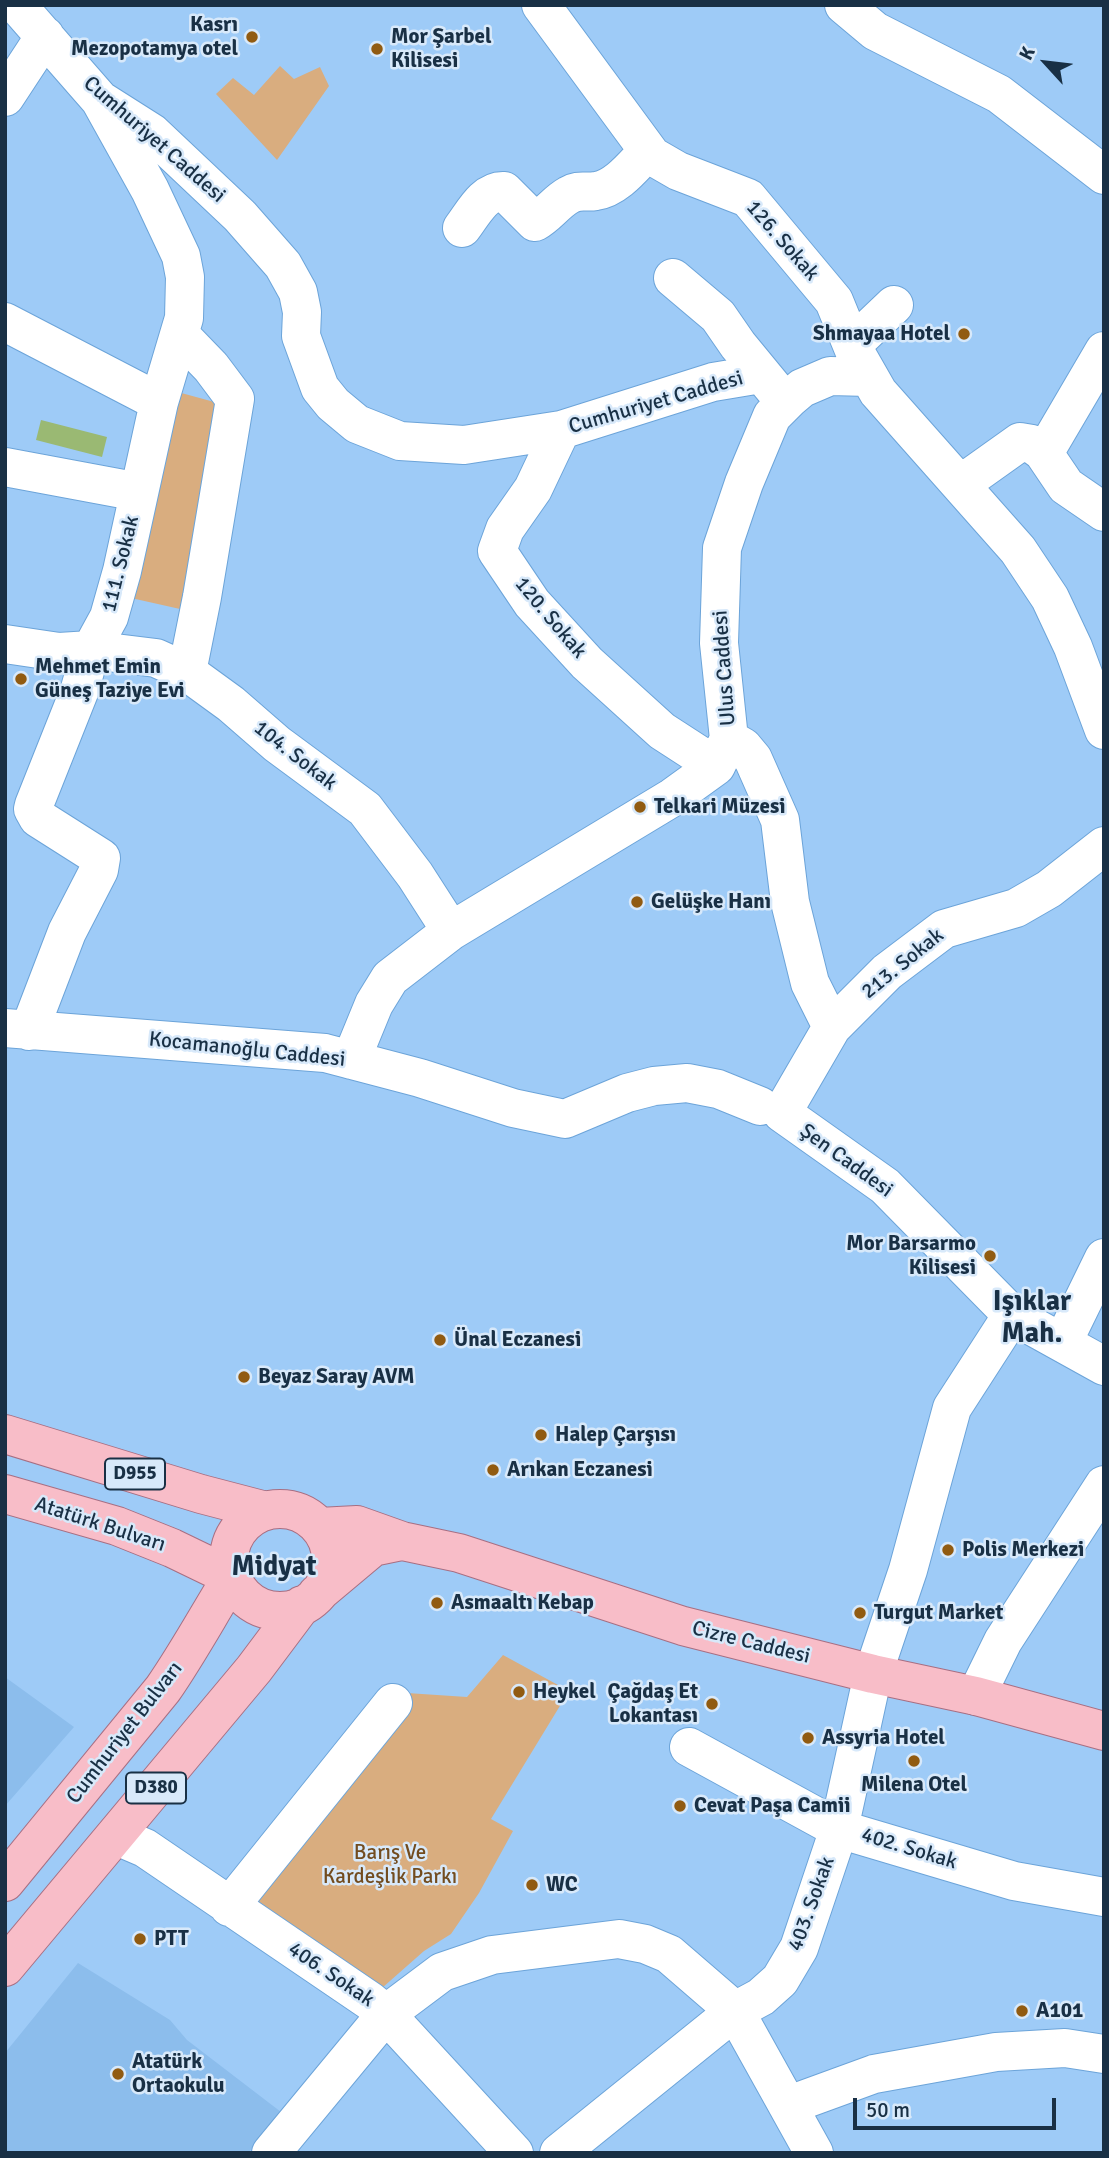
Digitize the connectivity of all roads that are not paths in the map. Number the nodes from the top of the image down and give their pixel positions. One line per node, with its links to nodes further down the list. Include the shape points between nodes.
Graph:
1 (17, 5): 4 (street, Cumhuriyet Caddesi)
2 (541, 5): 7 (street, 126. Sokak)
3 (844, 5): 8 (street, via 875,31 999,94)
4 (45, 36): 5 (street); 6 (street, Cumhuriyet Caddesi)
5 (5, 97)
6 (100, 100): 13 (street, 111. Sokak, via 181,256 186,276); 19 (street, Cumhuriyet Caddesi, via 160,140 240,216 283,265 298,292 301,336 320,388 357,424 400,441 464,445)
7 (648, 151): 9 (street, via 614,184 567,195 535,222 504,191 495,191 485,197); 15 (street, 126. Sokak, via 678,171 748,198 834,301)
8 (1104, 175)
9 (463, 228)
10 (673, 278): 16 (street, via 718,316)
11 (894, 305): 15 (street)
12 (5, 322): 17 (street)
13 (181, 336): 17 (street, 111. Sokak); 27 (street, via 235,399)
14 (1104, 351): 20 (street)
15 (860, 361): 18 (street, Ulus Caddesi, via 802,388); 22 (street, 126. Sokak, via 890,407)
16 (761, 374): 18 (street); 19 (street, Cumhuriyet Caddesi, via 713,382)
17 (159, 402): 23 (street, 111. Sokak)
18 (785, 403): 29 (street, Ulus Caddesi, via 772,416 722,548)
19 (561, 430): 29 (street, 120. Sokak, via 497,551 532,603 587,663 662,731)
20 (1043, 452): 22 (street, via 1020,442); 24 (street, via 1066,486)
21 (5, 467): 23 (street)
22 (961, 484): 28 (street, 126. Sokak, via 1018,550 1050,598)
23 (139, 492): 26 (street, 111. Sokak, via 109,617)
24 (1104, 512)
25 (5, 644): 26 (street, 104. Sokak, via 59,652)
26 (91, 650): 27 (street, 104. Sokak, via 156,658); 33 (street, 111. Sokak, via 33,809 38,818 101,858 99,870)
27 (187, 672): 31 (street, 104. Sokak, via 365,809)
28 (1104, 730)
29 (723, 753): 31 (street, via 673,797); 32 (street, via 743,747 780,820 790,902 810,983)
30 (1104, 846): 32 (street, 213. Sokak, via 1016,908 944,929 887,972)
31 (450, 931): 34 (street, via 390,978)
32 (832, 1027): 35 (street, 213. Sokak)
33 (17, 1029): 34 (street, Kocamanoğlu Caddesi, via 325,1053)
34 (351, 1060): 36 (street, Kocamanoğlu Caddesi)
35 (771, 1109): 36 (street, Şen Caddesi, via 687,1083 627,1093); 38 (street, Şen Caddesi, via 885,1186)
36 (565, 1119)
37 (1104, 1258): 39 (street)
38 (1012, 1315): 39 (street, Şen Caddesi); 51 (street, 403. Sokak, via 953,1408 908,1570)
39 (1063, 1342): 40 (street, Şen Caddesi)
40 (1104, 1366)
41 (5, 1434): 44 (main road, D955)
42 (1104, 1485): 52 (street, via 1003,1641)
43 (5, 1494): 47 (main road, Atatürk Bulvarı, via 117,1525)
44 (265, 1511): 45 (main road, via 294,1511); 48 (main road, via 251,1518 231,1544)
45 (319, 1527): 46 (main road, Cizre Caddesi, via 357,1525); 49 (main road, via 330,1562 325,1584)
46 (402, 1541): 49 (main road, via 373,1547); 51 (main road, Cizre Caddesi, via 459,1553 683,1626)
47 (179, 1552): 48 (main road, Atatürk Bulvarı); 50 (main road, via 202,1579 205,1592)
48 (232, 1577): 49 (main road, via 240,1592 269,1610 286,1611); 50 (main road, Cumhuriyet Bulvarı / D380)
49 (309, 1600): 57 (main road, D380)
50 (200, 1628): 58 (main road, Cumhuriyet Bulvarı / D380, via 163,1689)
51 (873, 1674): 52 (main road, Cizre Caddesi); 56 (street, 403. Sokak)
52 (976, 1696): 54 (main road, Cizre Caddesi)
53 (393, 1703): 60 (street)
54 (1104, 1731)
55 (689, 1747): 56 (street, 402. Sokak)
56 (839, 1829): 59 (street, 402. Sokak, via 1014,1881); 62 (street, 403. Sokak, via 799,1948 780,1980)
57 (117, 1836): 60 (street, 406. Sokak, via 145,1848); 61 (main road, D380)
58 (5, 1882)
59 (1104, 1897)
60 (229, 1907): 63 (street, 406. Sokak)
61 (5, 1967)
62 (735, 2011): 63 (street, via 668,1954 619,1939 492,1955 442,1972); 65 (street); 68 (street, 403. Sokak)
63 (386, 2014): 66 (street); 67 (street, 406. Sokak)
64 (1104, 2054): 65 (street, via 1065,2048 996,2052 874,2074)
65 (789, 2105): 69 (street)
66 (271, 2153)
67 (514, 2153)
68 (559, 2153)
69 (814, 2153)

